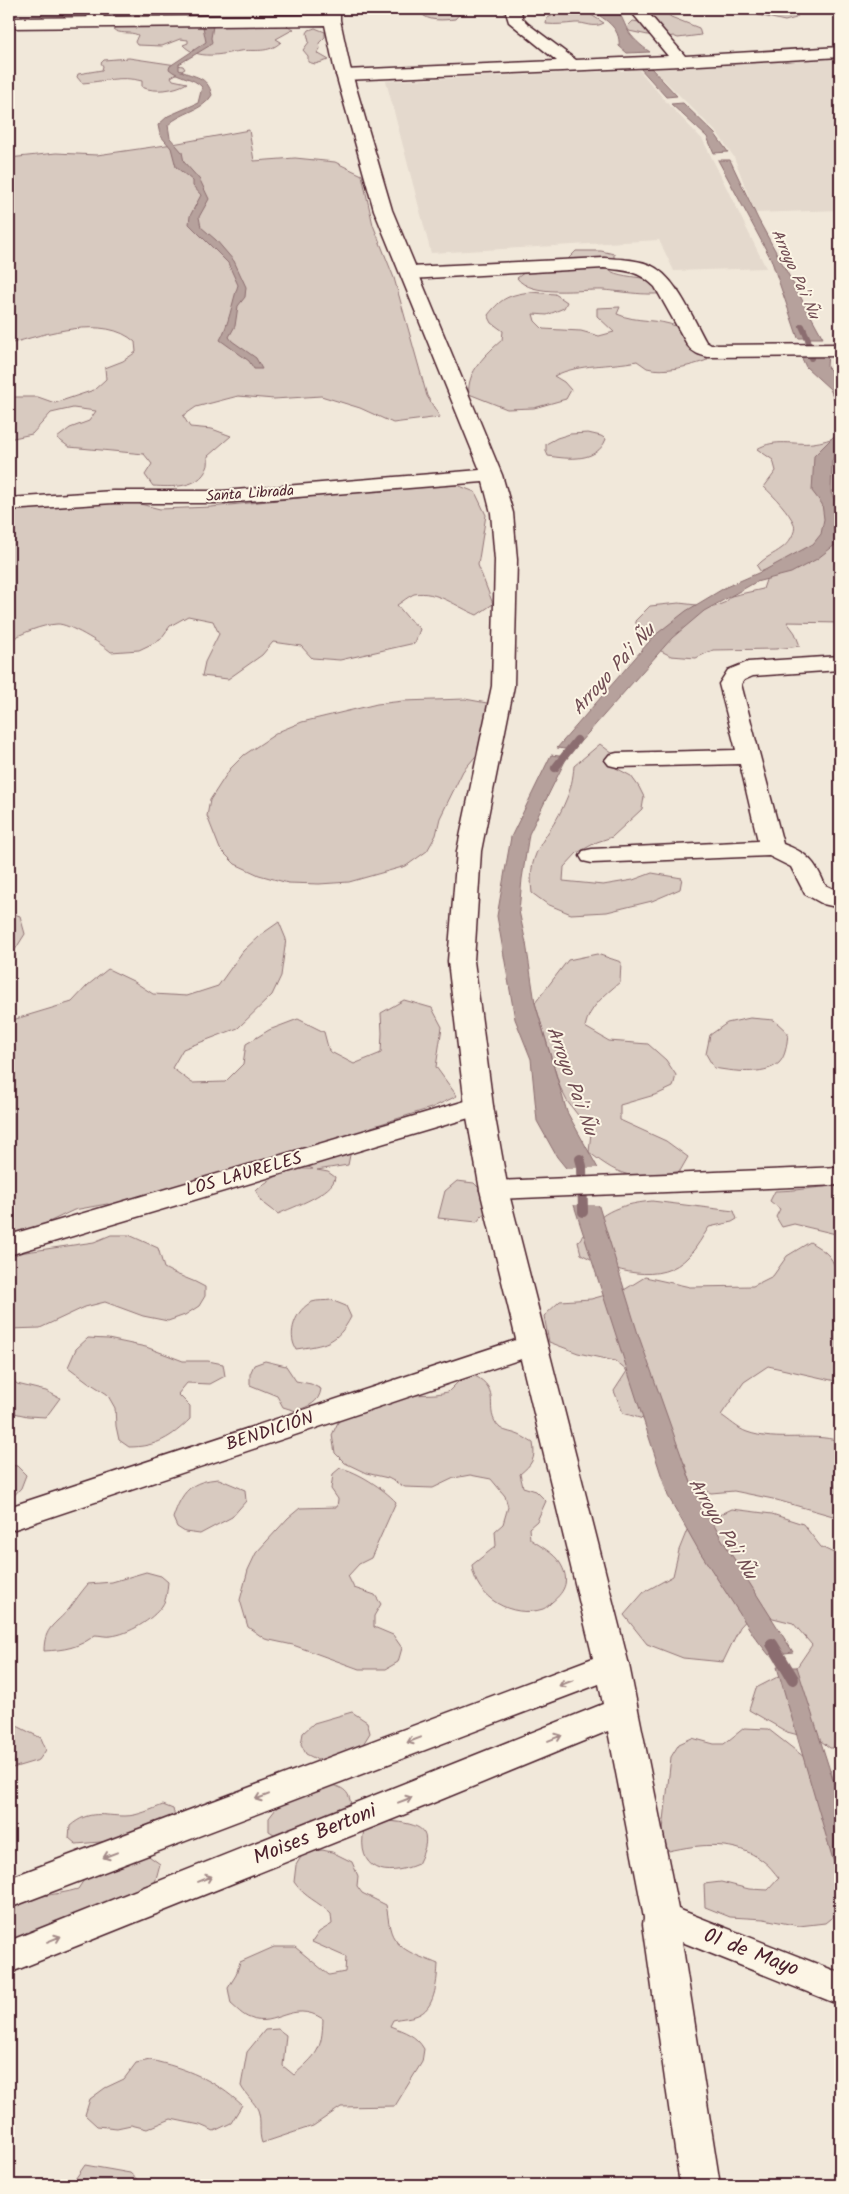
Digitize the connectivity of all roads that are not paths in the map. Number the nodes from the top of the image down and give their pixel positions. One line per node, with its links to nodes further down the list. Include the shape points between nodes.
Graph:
1 (513, 9): 8 (street, via 514,19 522,27)
2 (637, 9): 7 (street)
3 (332, 15): 4 (street); 9 (street)
4 (96, 16): 5 (street)
5 (9, 23)
6 (840, 52): 7 (street)
7 (681, 61): 8 (street)
8 (572, 66): 9 (street)
9 (344, 75): 10 (street, via 383,210)
10 (410, 273): 11 (street, via 604,264 631,266 647,270 661,280 702,349); 12 (street)
11 (839, 350)
12 (492, 475): 13 (street, Santa Librada, via 224,497 114,497); 20 (street, via 502,513 506,560 504,686 469,851 461,961)
13 (9, 504)
14 (840, 663): 15 (street, via 748,669 736,676 730,684)
15 (750, 757): 16 (street); 17 (street)
16 (617, 760)
17 (772, 848): 18 (street); 19 (street, via 796,858 806,868 814,889)
18 (592, 856)
19 (840, 900)
20 (479, 1106): 22 (street); 23 (street, LOS LAURELES)
21 (840, 1176): 22 (street)
22 (494, 1190): 24 (street)
23 (9, 1245)
24 (531, 1345): 25 (street, BENDICIÓN); 26 (street)
25 (9, 1519)
26 (612, 1665): 27 (street); 28 (street, one-way to 28)
27 (621, 1711): 29 (street); 30 (street, Moises Bertoni, one-way to 27)
28 (9, 1893)
29 (662, 1918): 31 (street, 01 de Mayo); 32 (street)
30 (9, 1957)
31 (834, 1986)
32 (700, 2185)

